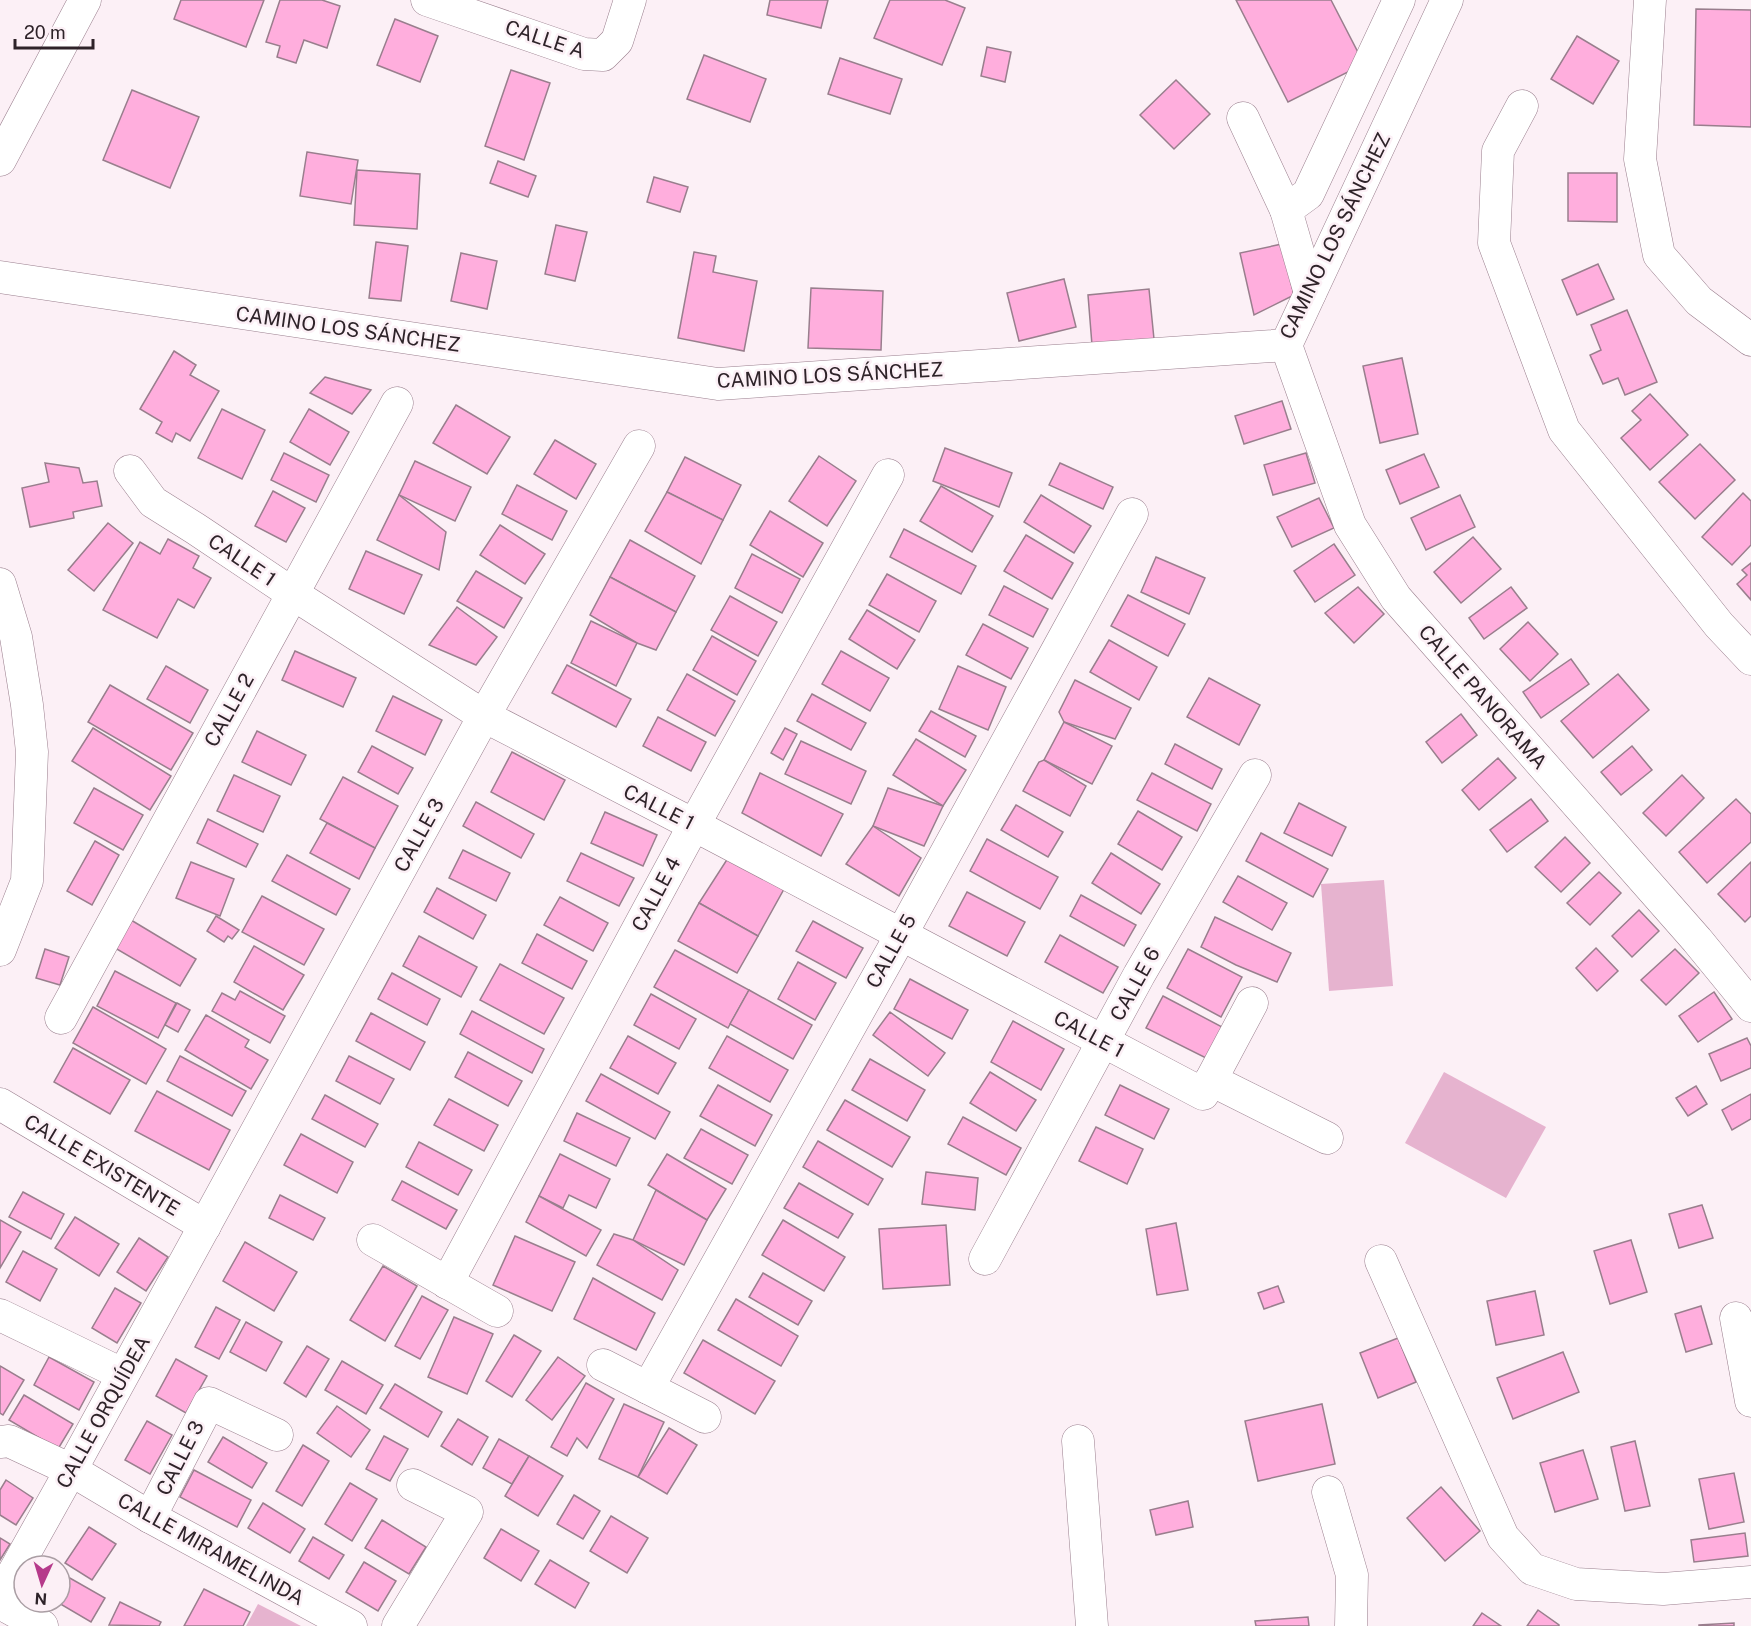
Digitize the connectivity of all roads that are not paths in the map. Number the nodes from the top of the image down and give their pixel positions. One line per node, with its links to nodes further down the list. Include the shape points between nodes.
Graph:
1 (85, 0): 9 (street)
2 (427, 0): 3 (street, CALLE A, via 584,54 603,55 616,41)
3 (630, 0)
4 (1399, 0): 10 (street, via 1308,194)
5 (1447, 0): 12 (street, CAMINO LOS SÁNCHEZ)
6 (1650, 0): 13 (street, via 1640,159 1659,255 1699,301)
7 (1522, 106): 22 (street, via 1498,151 1494,243 1564,430 1719,625)
8 (1243, 118): 10 (street)
9 (0, 160)
10 (1286, 210): 12 (street)
11 (0, 277): 14 (street, CAMINO LOS SÁNCHEZ, via 718,384)
12 (1310, 293): 14 (street, CAMINO LOS SÁNCHEZ)
13 (1751, 340)
14 (1286, 345): 29 (street, CALLE PANORAMA, via 1350,525 1396,598)
15 (397, 403): 21 (street, CALLE 2)
16 (639, 446): 23 (street, CALLE 3)
17 (130, 471): 21 (street, CALLE 1, via 153,502)
18 (888, 476): 25 (street, CALLE 4)
19 (1132, 514): 26 (street, CALLE 5)
20 (0, 584): 27 (street, via 16,638 32,752 27,881)
21 (292, 594): 23 (street, CALLE 1); 30 (street, CALLE 2)
22 (1751, 659)
23 (484, 716): 25 (street, CALLE 1); 35 (street, CALLE 3)
24 (1255, 776): 31 (street, CALLE 6)
25 (694, 825): 26 (street, CALLE 1); 39 (street, CALLE 4)
26 (901, 935): 31 (street, CALLE 1); 45 (street, CALLE 5)
27 (0, 950)
28 (1252, 1002): 32 (street)
29 (1751, 1006)
30 (61, 1018)
31 (1103, 1041): 32 (street, CALLE 1, via 1203,1094); 37 (street, CALLE 6)
32 (1211, 1080): 34 (street)
33 (0, 1104): 35 (street, CALLE EXISTENTE)
34 (1327, 1138)
35 (205, 1226): 44 (street, CALLE ORQUÍDEA)
36 (373, 1240): 39 (street)
37 (985, 1259)
38 (1381, 1262): 55 (street, via 1503,1537 1532,1569 1576,1584 1663,1589)
39 (447, 1283): 40 (street)
40 (497, 1311)
41 (0, 1315): 44 (street)
42 (1736, 1318): 46 (street)
43 (603, 1365): 45 (street)
44 (122, 1374): 51 (street, CALLE ORQUÍDEA)
45 (648, 1388): 47 (street)
46 (1751, 1401)
47 (705, 1417)
48 (278, 1436): 54 (street, CALLE 3, via 209,1403)
49 (1078, 1441): 61 (street)
50 (0, 1442): 51 (street, CALLE MIRAMELINDA, via 9,1441)
51 (71, 1470): 54 (street, CALLE MIRAMELINDA); 56 (street, CALLE ORQUÍDEA)
52 (413, 1485): 60 (street, via 467,1512)
53 (1328, 1492): 62 (street, via 1352,1575)
54 (150, 1517): 59 (street, CALLE MIRAMELINDA)
55 (1751, 1582)
56 (0, 1597)
57 (0, 1604): 58 (street)
58 (42, 1626)
59 (351, 1626)
60 (398, 1626)
61 (1092, 1626)
62 (1351, 1626)

